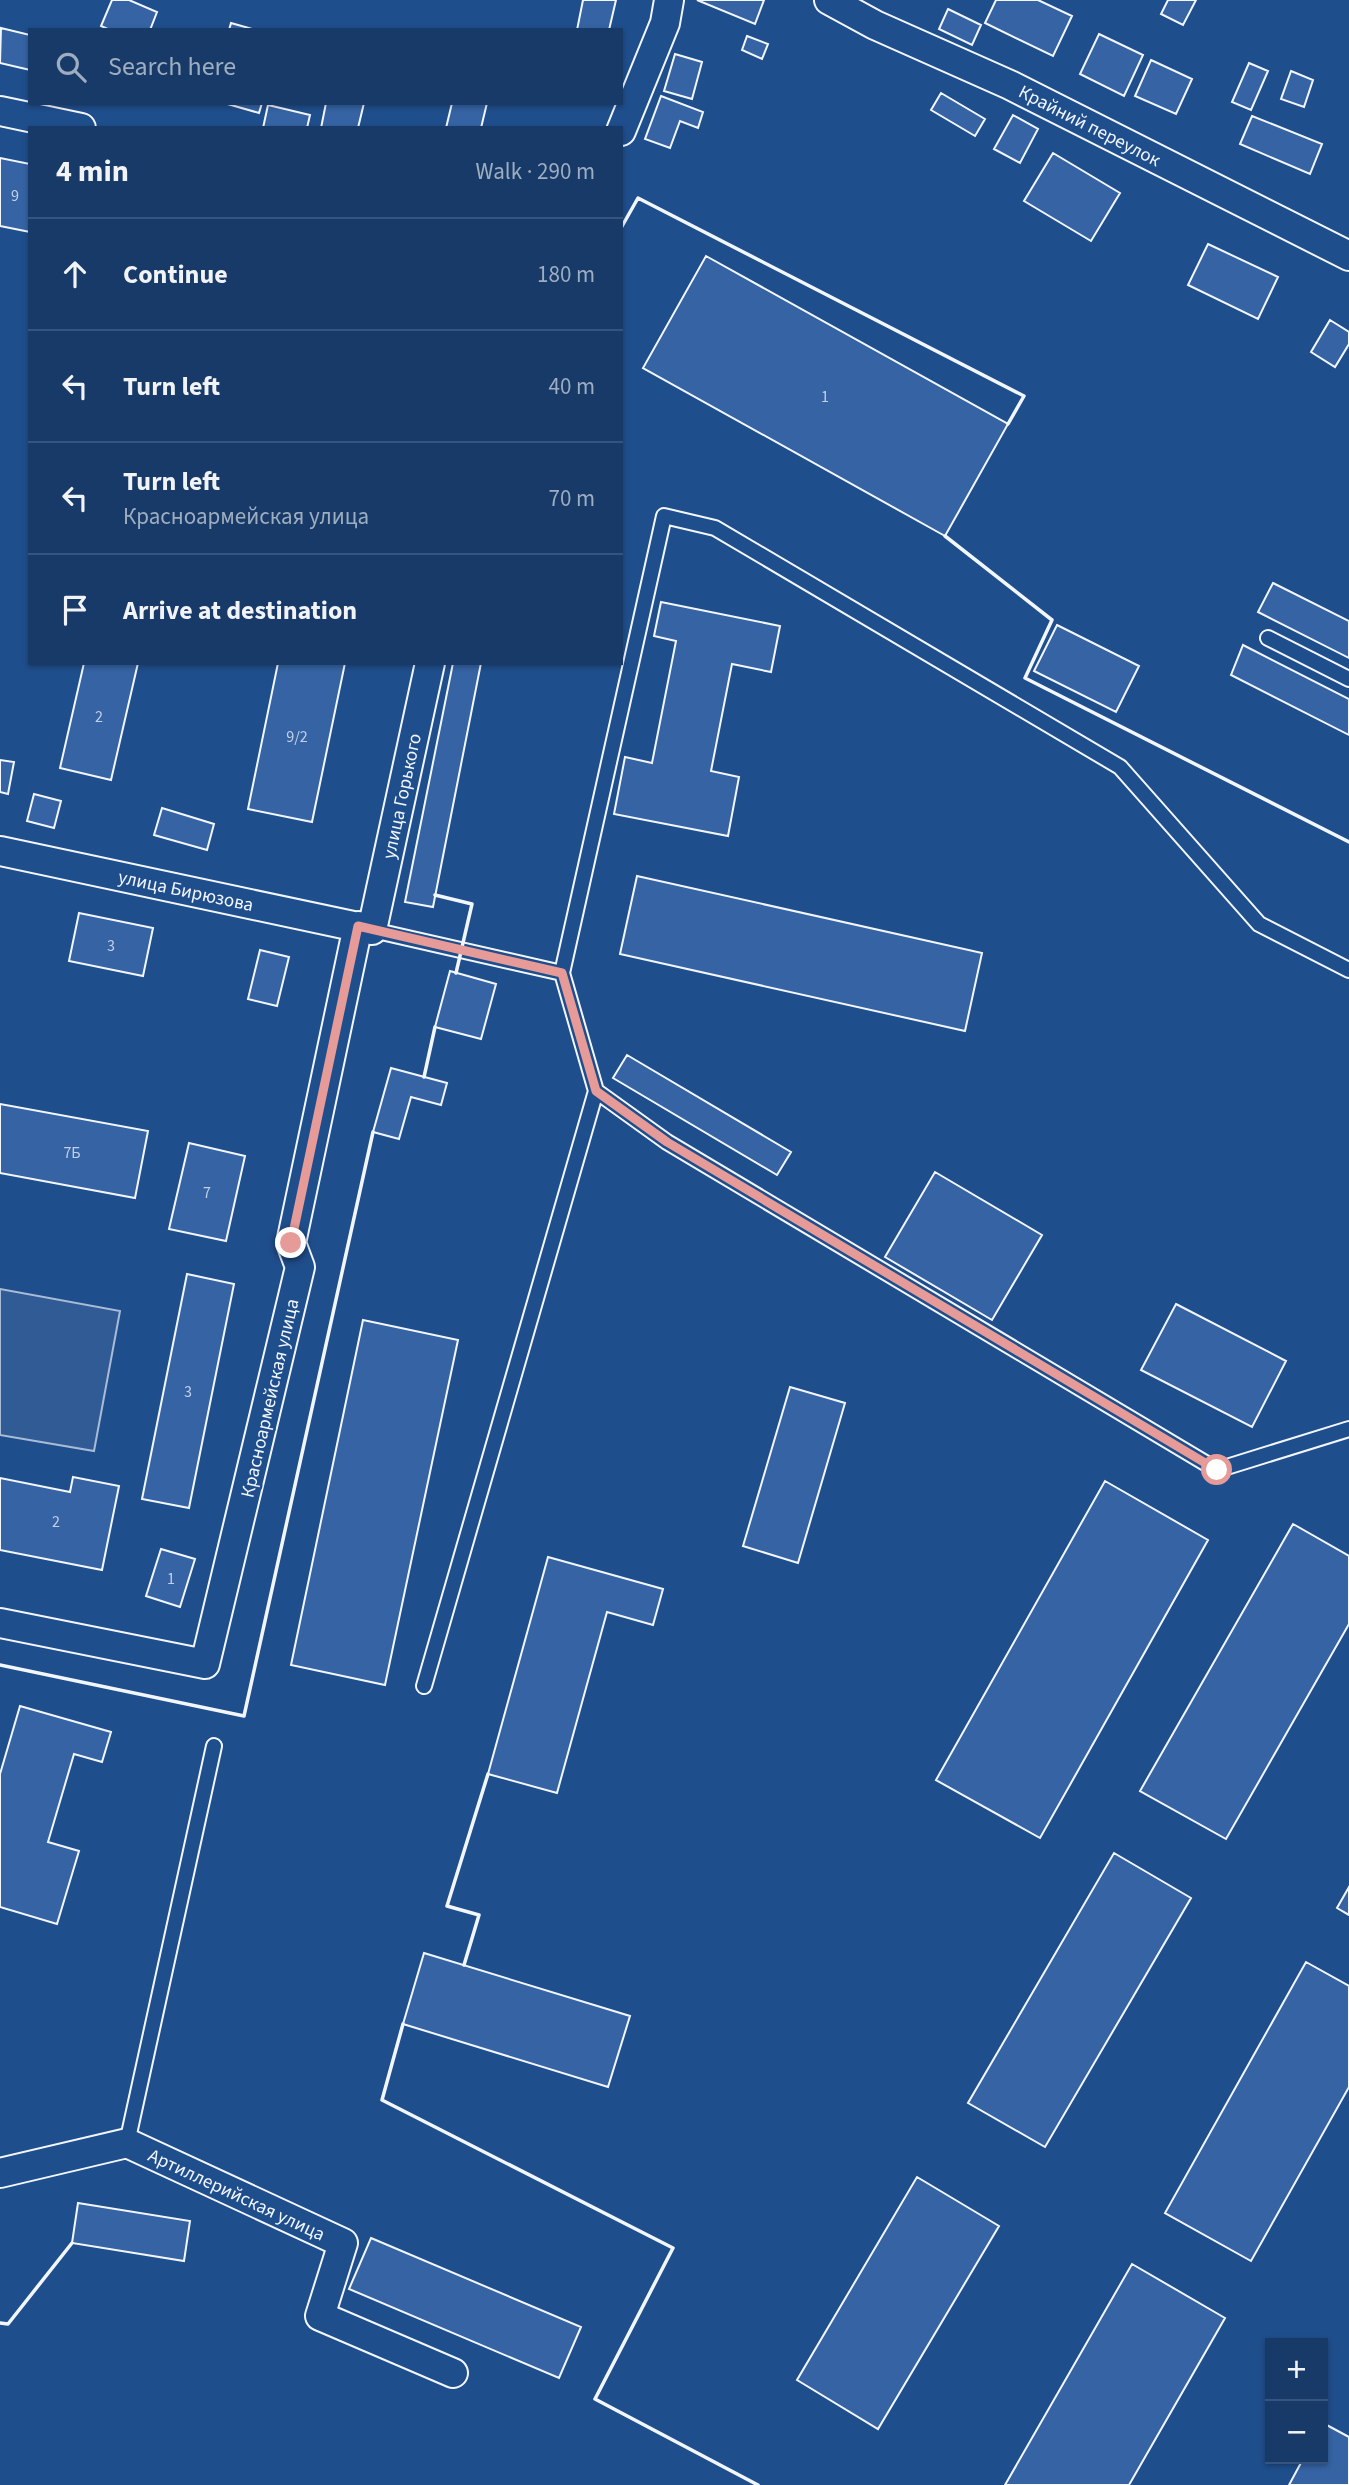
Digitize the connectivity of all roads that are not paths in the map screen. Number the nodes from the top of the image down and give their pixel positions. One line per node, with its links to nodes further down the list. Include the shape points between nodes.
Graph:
1 (669, 0): 5 (street)
2 (829, 0): 6 (street, Крайний переулок, via 1010,85)
3 (0, 111): 4 (street)
4 (71, 126)
5 (623, 126)
6 (1349, 256)
7 (1268, 638): 9 (lane)
8 (430, 665): 11 (street, улица Горького)
9 (1349, 679)
10 (0, 851): 11 (street, улица Бирюзова)
11 (365, 928): 13 (lane); 16 (street, Красноармейская улица, via 291,1243 300,1267 205,1664)
12 (1349, 970): 13 (lane, via 1259,924 1120,767 715,528 664,516)
13 (562, 973): 14 (lane)
14 (596, 1091): 15 (lane, via 678,1149 1217,1470); 17 (lane)
15 (1349, 1429)
16 (0, 1623)
17 (424, 1686)
18 (214, 1746): 19 (lane)
19 (127, 2143): 20 (street, Артиллерийская улица); 21 (street, Артиллерийская улица, via 343,2243 320,2316)
20 (0, 2173)
21 (453, 2373)

